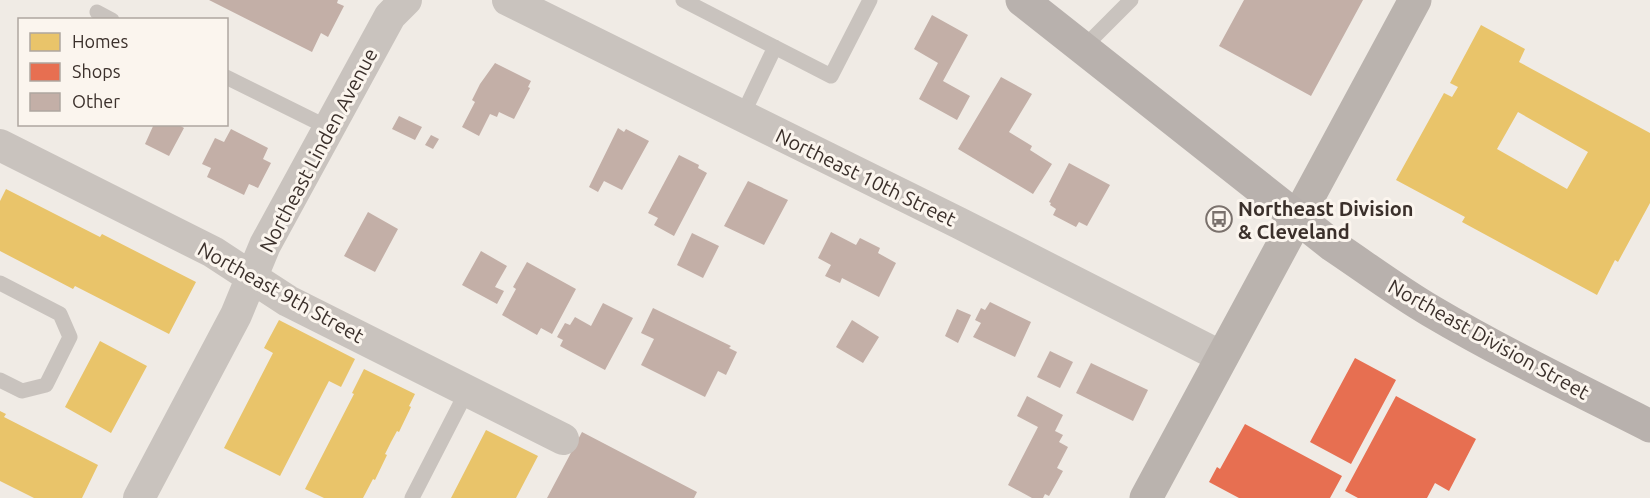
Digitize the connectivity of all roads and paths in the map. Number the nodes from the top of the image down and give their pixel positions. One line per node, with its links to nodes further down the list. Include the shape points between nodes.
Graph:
1 (406, 0): 14 (street, Northeast Linden Avenue, via 390,16)
2 (508, 0): 13 (street, Northeast 10th Street)
3 (683, 0): 10 (lane)
4 (870, 0): 10 (lane, via 831,76)
5 (1022, 0): 11 (main road, Northeast Division Street)
6 (1131, 0): 11 (lane)
7 (1414, 0): 16 (main road)
8 (97, 12): 9 (lane)
9 (108, 18)
10 (775, 47): 13 (lane)
11 (1083, 48): 16 (main road, Northeast Division Street)
12 (228, 78): 14 (lane)
13 (742, 116): 19 (street, Northeast 10th Street)
14 (329, 128): 17 (street, Northeast Linden Avenue, via 265,245)
15 (3, 153): 17 (street, Northeast 9th Street, via 213,252)
16 (1298, 217): 19 (main road); 22 (main road, Northeast Division Street, via 1332,245 1430,310)
17 (252, 277): 21 (street, Northeast 9th Street, via 288,301); 24 (street, Northeast Linden Avenue, via 236,315)
18 (0, 283): 20 (lane, via 60,314 70,337 46,385 22,391)
19 (1222, 357): 26 (main road)
20 (0, 380)
21 (467, 391): 23 (street, Northeast 9th Street); 25 (lane)
22 (1650, 426)
23 (563, 439)
24 (139, 498)
25 (412, 498)
26 (1146, 498)

